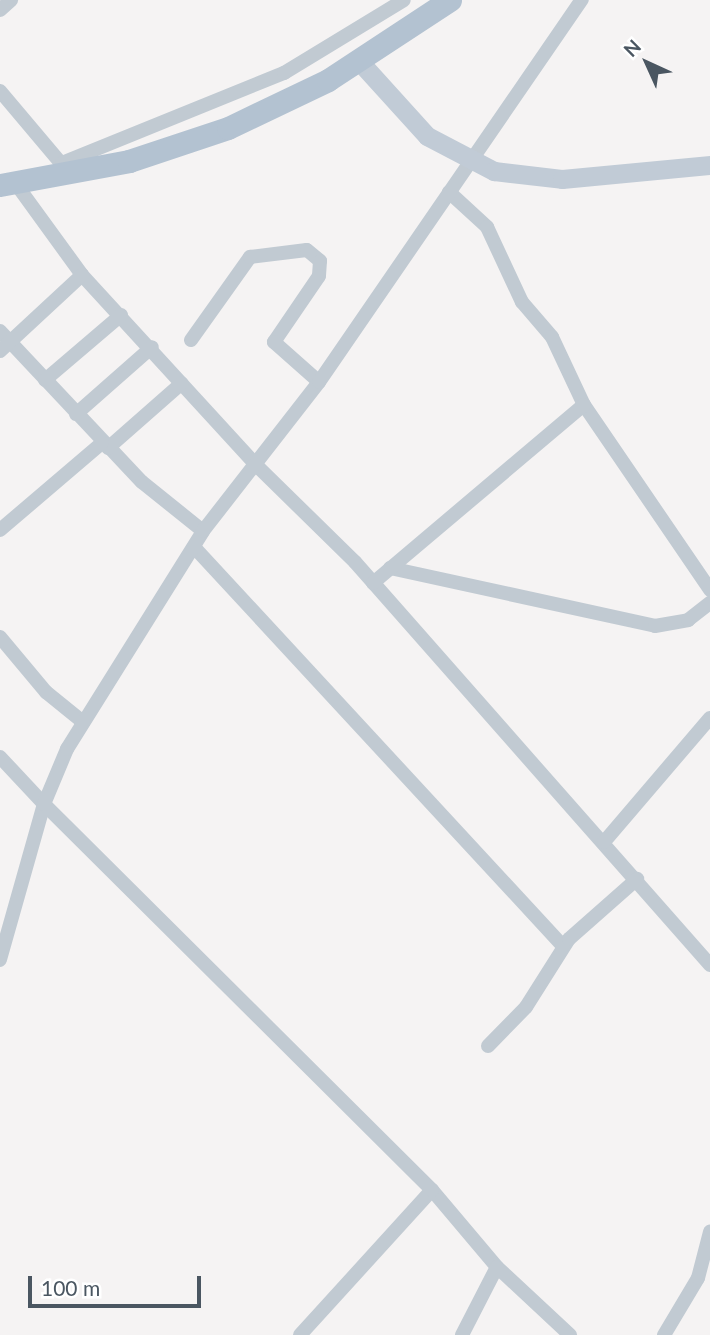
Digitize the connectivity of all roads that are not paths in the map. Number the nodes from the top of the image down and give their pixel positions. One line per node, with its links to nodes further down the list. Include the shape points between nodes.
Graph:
1 (11, 0): 5 (street)
2 (404, 0): 10 (street, via 284,73)
3 (450, 0): 6 (main road)
4 (582, 0): 8 (street)
5 (0, 10)
6 (359, 62): 8 (street, via 427,136); 10 (main road, via 228,128)
7 (0, 91): 10 (street)
8 (468, 163): 9 (street, via 562,179); 12 (street)
9 (710, 165)
10 (66, 170): 11 (main road)
11 (8, 185): 13 (street)
12 (449, 192): 19 (street); 21 (street, via 487,227 522,302 552,337)
13 (82, 275): 14 (street); 16 (street)
14 (121, 315): 17 (street); 18 (street)
15 (191, 340): 19 (street, via 250,257 307,250 320,261 319,276 274,342)
16 (3, 341): 18 (street)
17 (152, 347): 20 (street); 22 (street)
18 (45, 380): 22 (street)
19 (319, 382): 24 (street)
20 (182, 383): 23 (street); 24 (street)
21 (584, 405): 28 (street); 30 (street)
22 (76, 414): 23 (street)
23 (105, 446): 25 (street); 26 (street)
24 (254, 464): 26 (street); 29 (street)
25 (0, 530)
26 (203, 531): 27 (street)
27 (194, 547): 34 (street); 39 (street)
28 (390, 568): 29 (street); 31 (street, via 655,626 688,620)
29 (373, 583): 37 (street)
30 (710, 590)
31 (710, 603)
32 (1, 640): 34 (street, via 46,692)
33 (710, 718): 37 (street)
34 (83, 722): 36 (street)
35 (0, 757): 36 (street)
36 (44, 804): 40 (street); 43 (street)
37 (604, 842): 38 (street)
38 (637, 878): 39 (street); 41 (street)
39 (563, 946): 42 (street, via 526,1007)
40 (0, 960)
41 (710, 965)
42 (488, 1046)
43 (432, 1190): 45 (street); 46 (street)
44 (710, 1232): 49 (street, via 698,1278)
45 (497, 1267): 47 (street); 48 (street)
46 (300, 1335)
47 (462, 1335)
48 (570, 1335)
49 (664, 1335)

